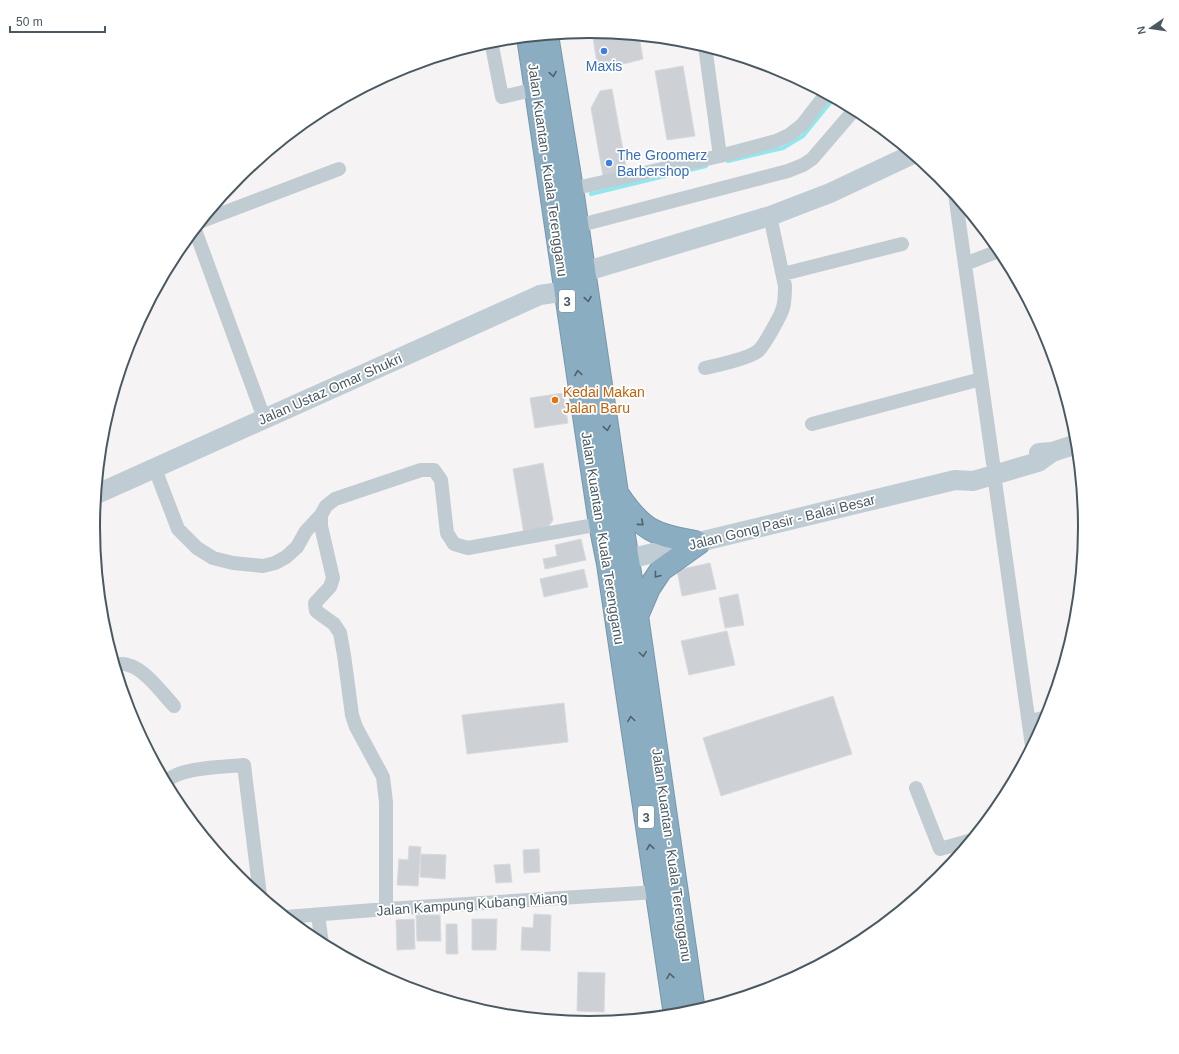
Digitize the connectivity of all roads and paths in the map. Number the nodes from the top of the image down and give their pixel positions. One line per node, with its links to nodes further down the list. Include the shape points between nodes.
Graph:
1 (548, 40): 11 (highway, Jalan Kuantan - Kuala Terengganu / 3, one-way to 11)
2 (529, 42): 5 (highway, Jalan Kuantan - Kuala Terengganu / 3)
3 (492, 47): 5 (street, via 502,97)
4 (706, 52): 8 (street)
5 (536, 89): 22 (highway, Jalan Kuantan - Kuala Terengganu / 3)
6 (823, 98): 8 (street, via 802,125 776,142)
7 (851, 114): 15 (street, via 821,150 803,165)
8 (720, 156): 11 (street)
9 (908, 156): 13 (street)
10 (340, 169): 14 (street)
11 (572, 189): 15 (highway, Jalan Kuantan - Kuala Terengganu / 3)
12 (956, 204): 19 (street)
13 (770, 216): 20 (street); 21 (street)
14 (212, 217)
15 (577, 226): 20 (highway, Jalan Kuantan - Kuala Terengganu / 3)
16 (196, 237): 25 (street)
17 (902, 244): 21 (street)
18 (994, 253): 19 (street)
19 (965, 264): 24 (street)
20 (584, 272): 31 (highway, Jalan Kuantan - Kuala Terengganu / 3, one-way to 31)
21 (783, 274): 23 (street, via 783,309 758,351)
22 (566, 291): 25 (street, Jalan Ustaz Omar Shukri, via 540,295); 33 (highway, Jalan Kuantan - Kuala Terengganu / 3, one-way to 22)
23 (705, 368)
24 (981, 379): 26 (street); 29 (street)
25 (264, 418): 28 (street, Jalan Ustaz Omar Shukri)
26 (812, 424)
27 (1071, 446): 29 (street, Jalan Gong Pasir - Balai Besar, via 1052,452 1038,462)
28 (155, 469): 30 (street, Jalan Ustaz Omar Shukri); 32 (street, via 178,529 197,548 213,558 263,566 275,563 296,547)
29 (994, 469): 34 (street, Jalan Gong Pasir - Balai Besar, via 972,481 955,480); 40 (street)
30 (102, 492)
31 (617, 493): 34 (highway, one-way to 34, via 631,514 650,530 664,536); 35 (highway, Jalan Kuantan - Kuala Terengganu / 3)
32 (321, 515): 33 (street, via 326,506 335,499 421,470 434,470 441,480 447,533 454,544 468,548); 47 (street, via 321,526 333,578 330,586 315,603 316,611 334,624 340,633 352,715 382,777 386,802)
33 (600, 524): 35 (highway, Jalan Kuantan - Kuala Terengganu / 3)
34 (699, 543): 35 (street, Jalan Gong Pasir - Balai Besar); 36 (highway, one-way to 36, via 661,570 649,588)
35 (618, 562): 36 (highway, Jalan Kuantan - Kuala Terengganu / 3); 46 (highway, Jalan Kuantan - Kuala Terengganu / 3, one-way to 35)
36 (637, 616): 51 (highway, Jalan Kuantan - Kuala Terengganu / 3, one-way to 51)
37 (120, 664): 38 (street, via 136,667)
38 (174, 706)
39 (1039, 719): 40 (street)
40 (1029, 721): 41 (street)
41 (1031, 737)
42 (170, 778): 45 (street, via 187,771 244,765)
43 (916, 788): 44 (street, via 940,849)
44 (962, 843)
45 (259, 887)
46 (657, 892): 47 (street, Jalan Kampung Kubang Miang); 52 (highway, Jalan Kuantan - Kuala Terengganu / 3, one-way to 46)
47 (386, 908): 48 (street, Jalan Kampung Kubang Miang)
48 (318, 914): 49 (street, Jalan Kampung Kubang Miang); 50 (street)
49 (294, 916)
50 (321, 936)
51 (693, 1005)
52 (675, 1009)

